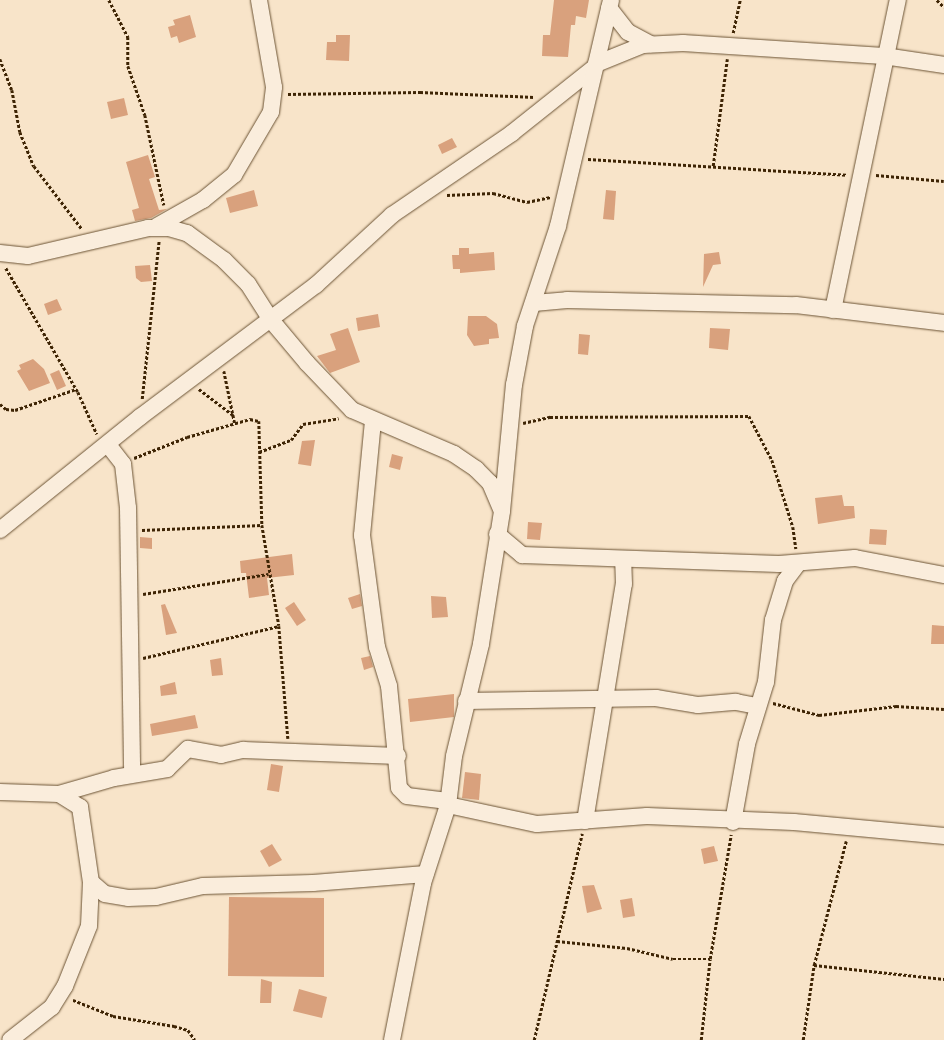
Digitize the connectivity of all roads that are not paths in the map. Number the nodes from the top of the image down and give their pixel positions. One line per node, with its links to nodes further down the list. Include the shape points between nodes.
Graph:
1 (259, 0): 8 (street, via 274,94 272,112 242,167 204,200)
2 (898, 0): 5 (street)
3 (610, 4): 4 (street, via 628,32); 6 (street)
4 (651, 44): 5 (street); 6 (street)
5 (884, 56): 7 (street); 11 (street)
6 (595, 65): 10 (street, via 565,197); 12 (street, via 555,99 392,215)
7 (944, 66)
8 (161, 226): 9 (street); 12 (street, via 187,233 224,260 258,296)
9 (2, 259)
10 (534, 303): 11 (street, via 567,300 796,305); 16 (street, via 514,385)
11 (833, 310): 13 (street)
12 (271, 320): 14 (street, via 341,401); 15 (street, via 140,417)
13 (944, 323)
14 (370, 419): 16 (street, via 454,454 480,471 490,483); 27 (street, via 362,535 372,618 389,686)
15 (107, 447): 17 (street); 28 (street, via 123,464 128,530)
16 (502, 511): 18 (street)
17 (0, 530)
18 (497, 534): 19 (street); 22 (street)
19 (522, 554): 20 (street); 22 (street)
20 (623, 559): 21 (street); 24 (street, via 624,584)
21 (797, 564): 23 (street, via 855,558); 26 (street, via 785,581 773,620 766,682)
22 (492, 568): 25 (street, via 481,644)
23 (944, 575)
24 (605, 698): 25 (street); 26 (street, via 672,699 698,705 742,702); 32 (street)
25 (466, 701): 31 (street)
26 (757, 706): 33 (street)
27 (398, 756): 28 (street, via 243,750 220,755 188,749 170,768); 31 (street, via 398,782 403,792 414,798)
28 (132, 774): 30 (street)
29 (0, 792): 30 (street)
30 (59, 794): 36 (street, via 80,808)
31 (448, 804): 32 (street, via 537,824); 35 (street)
32 (585, 822): 33 (street, via 647,816)
33 (732, 822): 34 (street, via 794,822)
34 (944, 836)
35 (426, 874): 36 (street, via 313,883 203,886 156,897 128,898 105,894); 38 (street)
36 (91, 882): 37 (street, via 89,926 59,996 35,1023)
37 (10, 1040)
38 (392, 1040)

